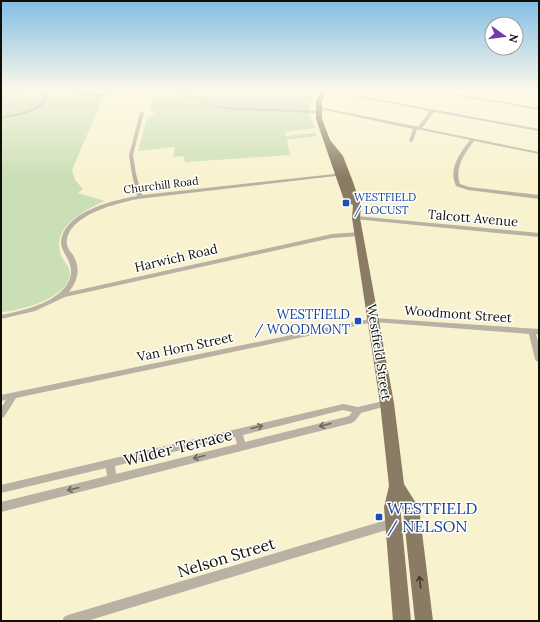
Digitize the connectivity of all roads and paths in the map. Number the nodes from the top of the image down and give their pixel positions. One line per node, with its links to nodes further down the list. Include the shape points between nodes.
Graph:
1 (140, 119): 12 (street, via 131,155)
2 (320, 119): 11 (main road, Westfield Street)
3 (368, 119): 6 (street)
4 (425, 119): 6 (street)
5 (481, 119): 7 (street)
6 (418, 128): 8 (street); 9 (street)
7 (539, 130)
8 (472, 139): 10 (street); 13 (street, via 457,162 458,185)
9 (411, 141)
10 (539, 152)
11 (342, 174): 12 (street, Churchill Road); 14 (main road, Westfield Street, via 350,207)
12 (140, 197): 17 (street, Churchill Road, via 117,201 93,210 71,227 64,245 72,260 75,274 73,281)
13 (539, 198)
14 (356, 218): 15 (main road, Westfield Street); 16 (street, Talcott Avenue)
15 (360, 234): 17 (street, Harwich Road, via 332,236); 19 (main road, Westfield Street)
16 (539, 235)
17 (61, 296): 18 (street, Harwich Road, via 33,310)
18 (1, 317)
19 (374, 320): 20 (street, Woodmont Street); 22 (street, Van Horn Street); 24 (main road, Westfield Street)
20 (535, 332): 21 (street)
21 (539, 359)
22 (13, 396): 23 (street, Van Horn Street); 26 (street)
23 (1, 398)
24 (387, 403): 25 (street, Wilder Terrace); 31 (main road, Westfield Street)
25 (358, 410): 27 (street, Wilder Terrace, one-way to 25, via 343,407); 28 (street, Wilder Terrace, one-way to 28, via 352,418)
26 (1, 415)
27 (238, 432): 28 (street); 29 (street, Wilder Terrace)
28 (242, 446): 30 (street, Wilder Terrace, one-way to 30)
29 (110, 462): 30 (street); 32 (street, Wilder Terrace)
30 (112, 479): 33 (street, Wilder Terrace, one-way to 33)
31 (397, 486): 34 (main road, Westfield Street, via 392,507); 37 (main road, Westfield Street, one-way to 31, via 411,508)
32 (1, 489)
33 (1, 507)
34 (394, 523): 35 (street, Nelson Street); 36 (main road, Westfield Street)
35 (68, 621)
36 (402, 621)
37 (424, 621)

